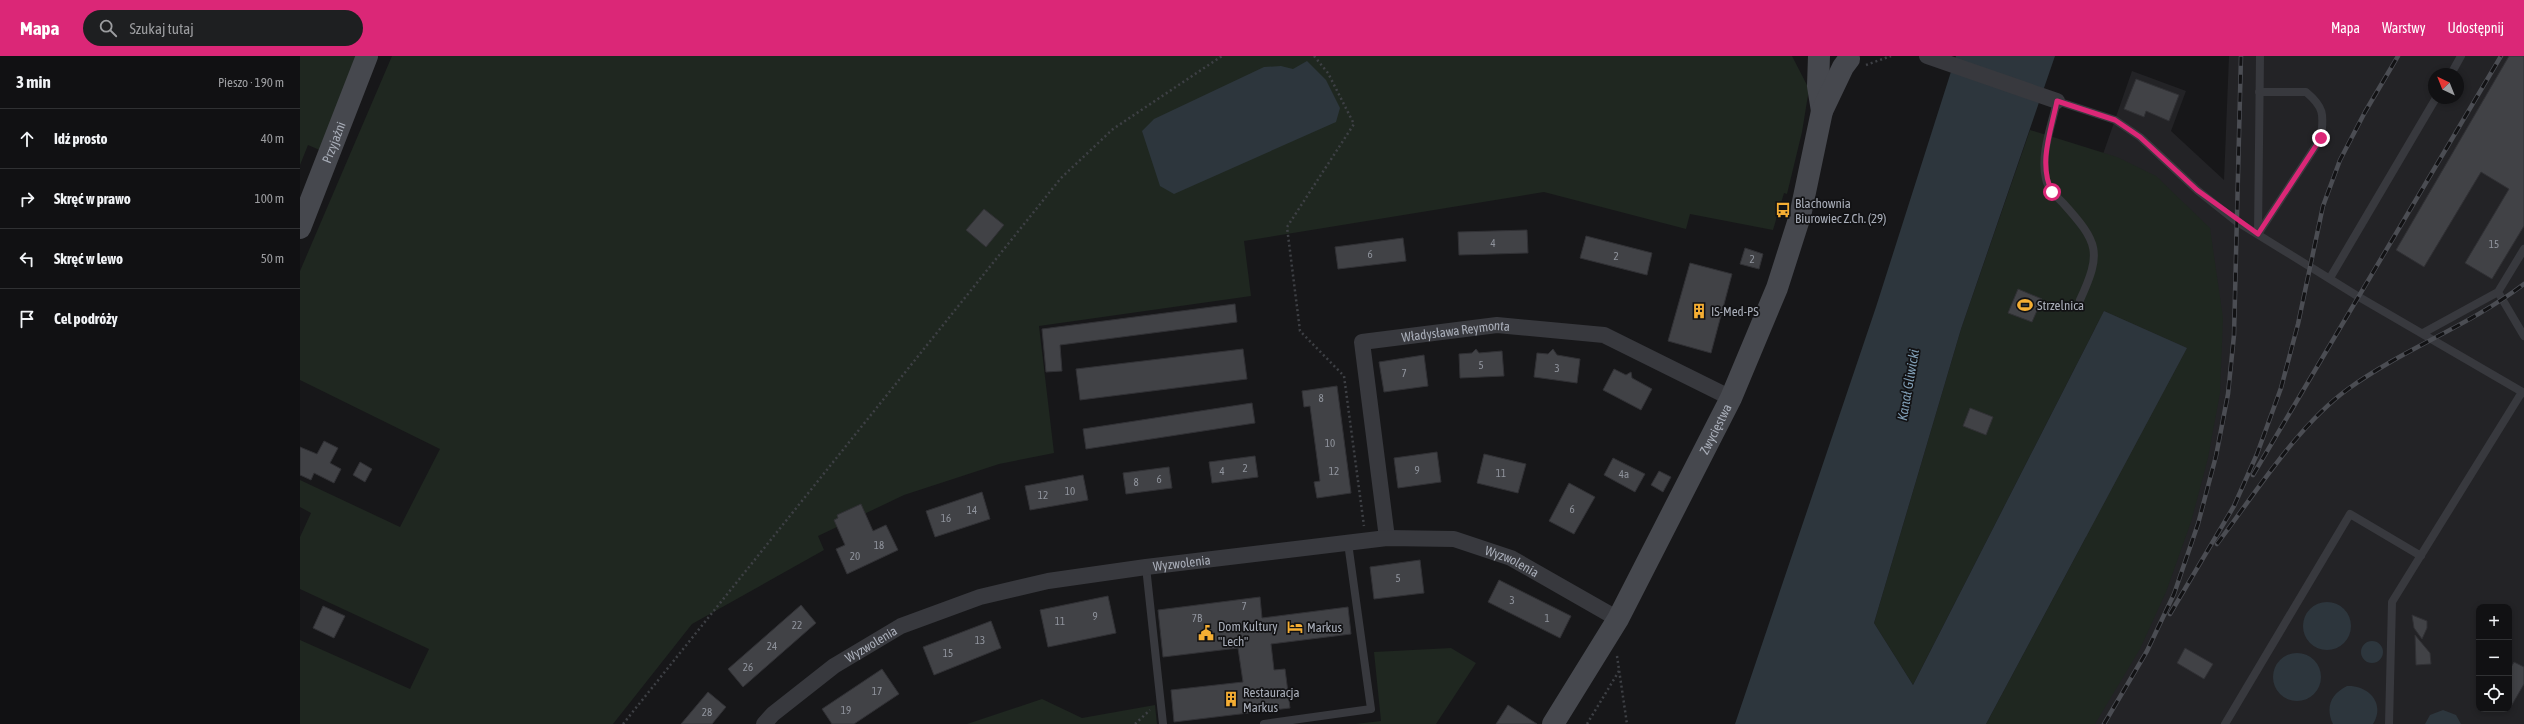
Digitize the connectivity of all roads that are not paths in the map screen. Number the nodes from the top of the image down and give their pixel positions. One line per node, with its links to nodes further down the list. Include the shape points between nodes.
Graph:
1 (367, 56): 13 (street, Przyjaźni)
2 (1819, 56): 12 (street, Zwycięstwa, via 1818,86)
3 (1822, 56): 6 (street, via 1833,61)
4 (2260, 56): 9 (lane)
5 (2461, 56): 8 (lane)
6 (1851, 57): 12 (street, Zwycięstwa, via 1843,67)
7 (1928, 57): 10 (street)
8 (2454, 68)
9 (2259, 92): 14 (lane); 14 (lane, via 2306,92 2319,103 2324,119 2321,138)
10 (2054, 100): 14 (lane, via 2115,120 2140,137 2197,190); 18 (lane, via 2045,158 2046,179 2052,192 2094,246 2096,260)
11 (2432, 104): 16 (lane)
12 (1822, 111): 22 (street, Zwycięstwa, via 1800,216 1777,288)
13 (300, 228)
14 (2258, 234): 16 (lane)
15 (2524, 249): 17 (lane)
16 (2330, 278): 19 (lane)
17 (2498, 292): 19 (lane); 20 (lane)
18 (2080, 300)
19 (2423, 333): 21 (lane)
20 (2524, 336)
21 (2523, 392): 25 (lane)
22 (1731, 398): 23 (street, Władysława Reymonta, via 1604,335 1497,325 1362,342); 27 (street, Zwycięstwa)
23 (1387, 538): 24 (street, Wyzwolenia); 27 (street, Wyzwolenia, via 1454,539 1511,558)
24 (1348, 543): 26 (street, Wyzwolenia); 30 (lane, via 1370,709)
25 (2421, 556): 32 (lane, via 2350,514); 33 (lane, via 2392,602)
26 (1146, 567): 28 (street, Wyzwolenia, via 1048,581 980,597 902,626 834,666); 29 (lane)
27 (1615, 623): 31 (street, Zwycięstwa)
28 (764, 724)
29 (1164, 724)
30 (1264, 724)
31 (1553, 724)
32 (2225, 724)
33 (2389, 724)

